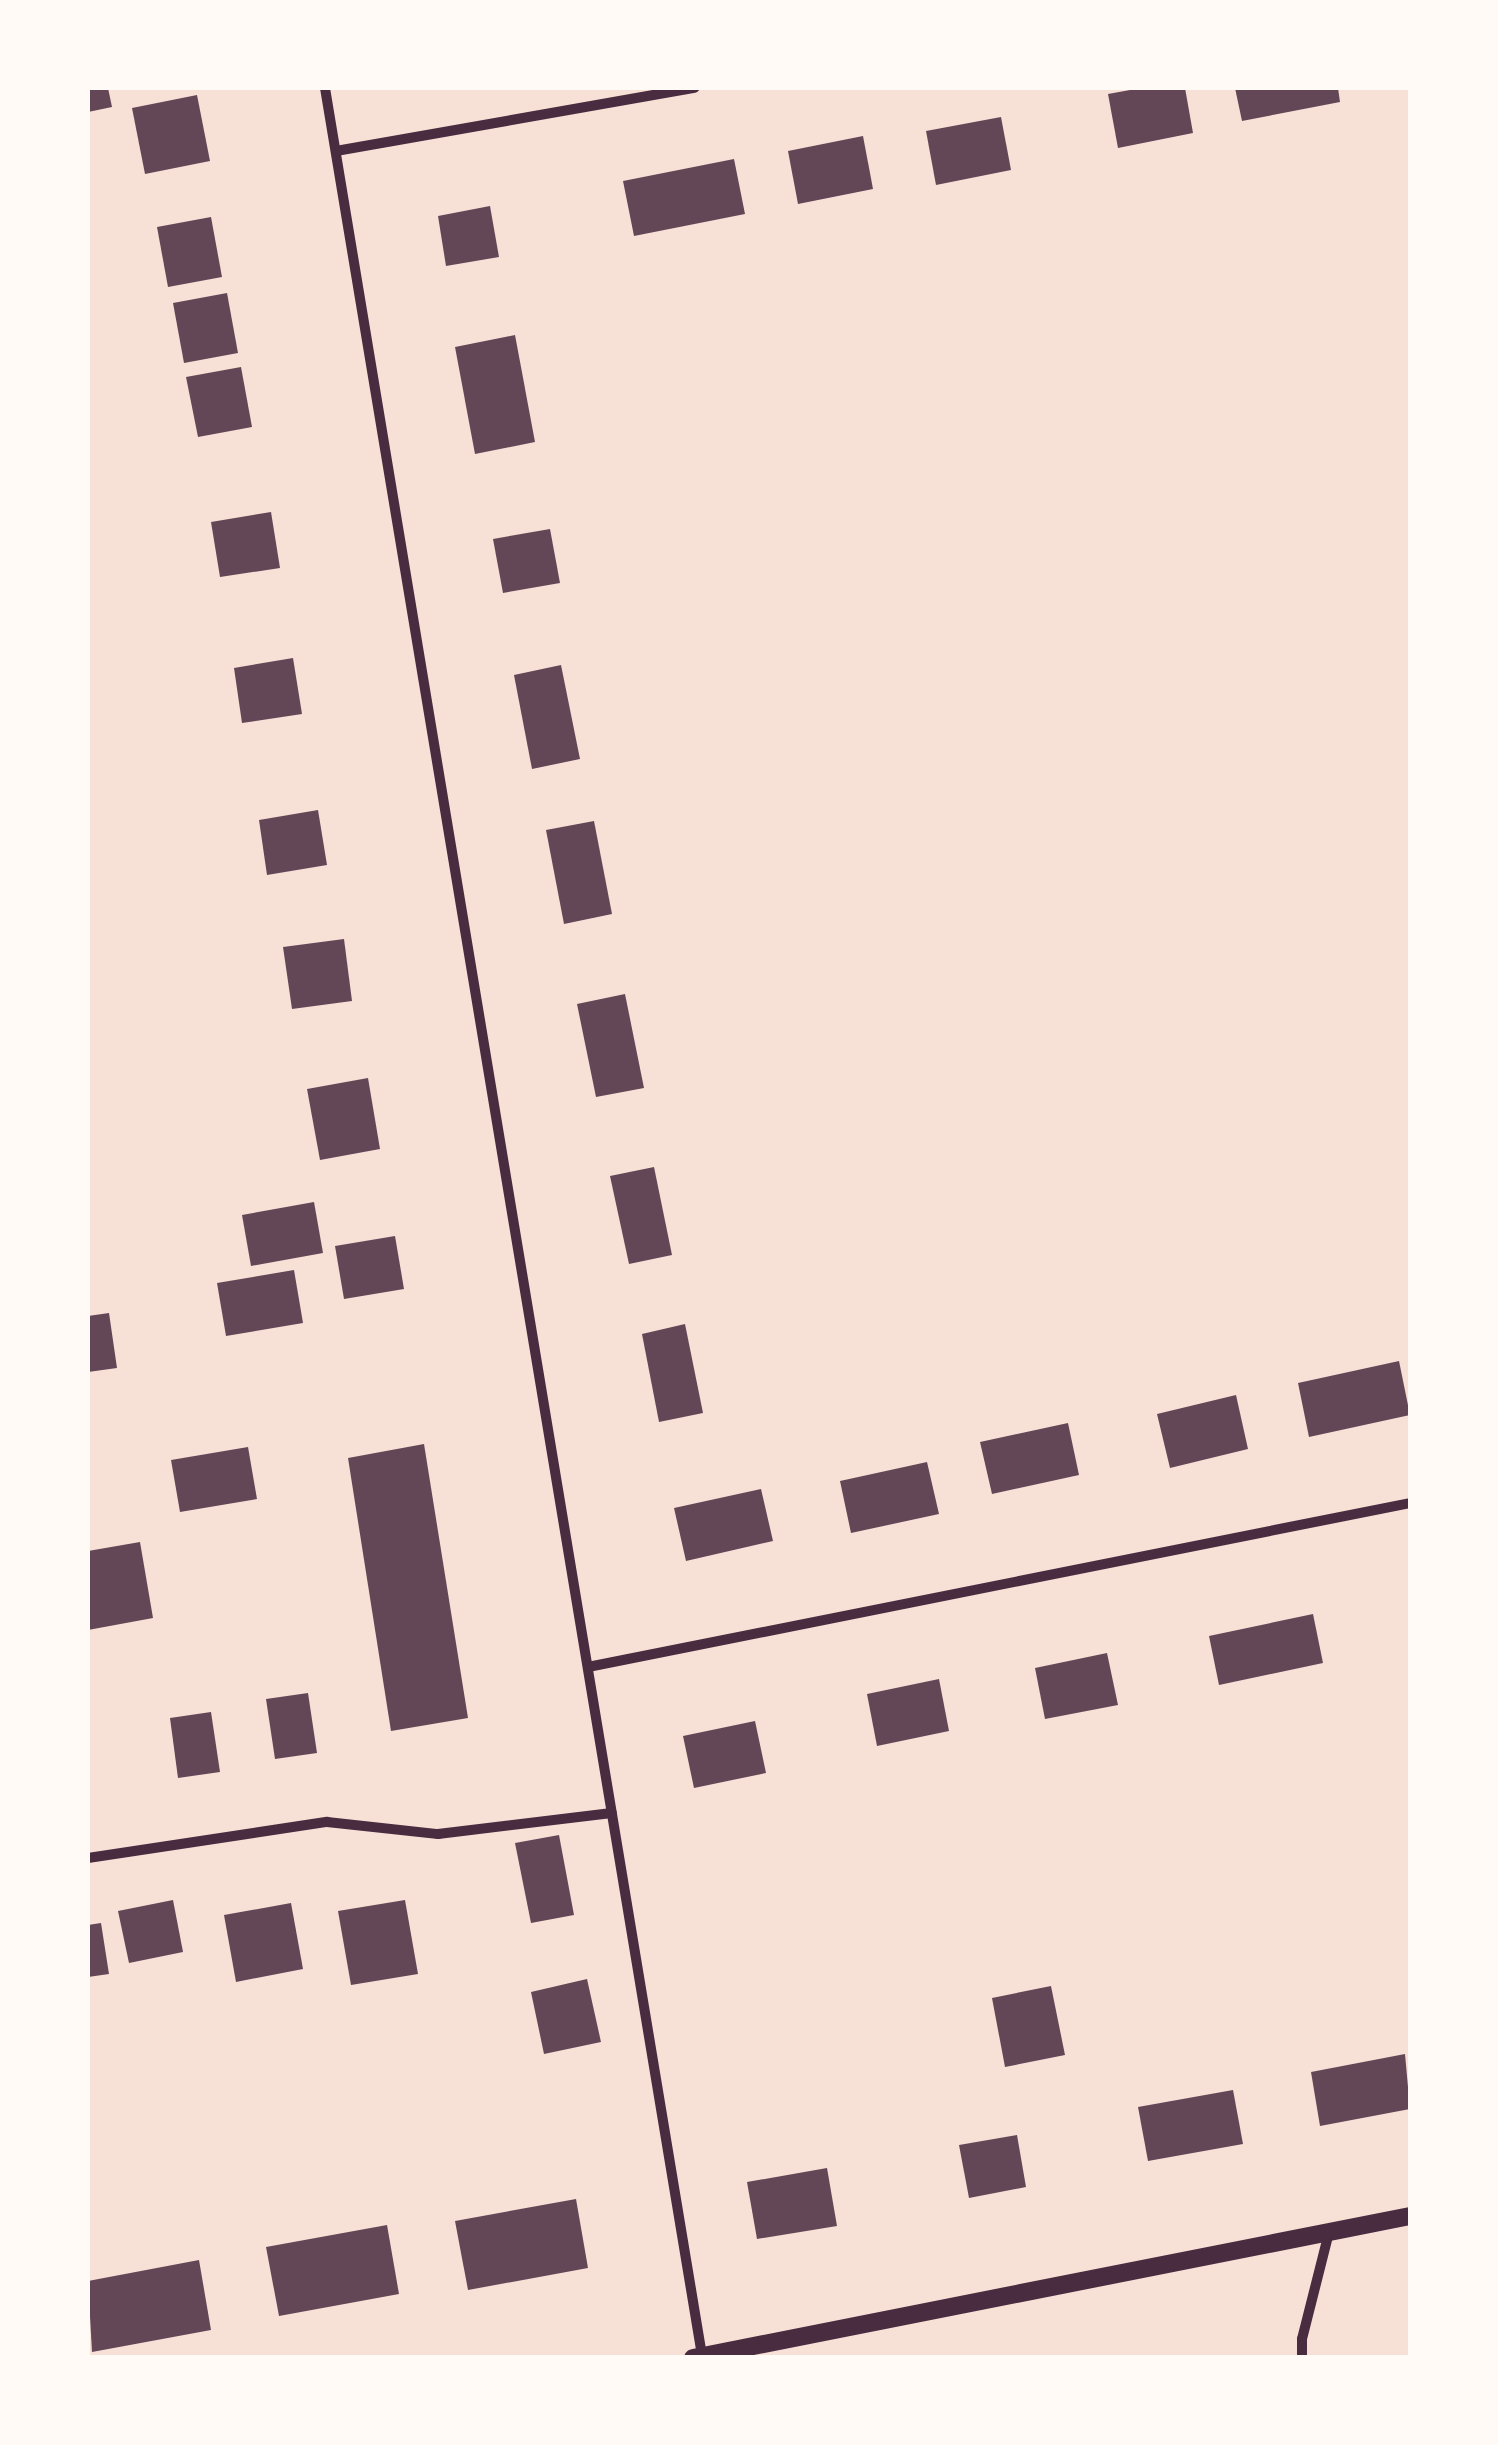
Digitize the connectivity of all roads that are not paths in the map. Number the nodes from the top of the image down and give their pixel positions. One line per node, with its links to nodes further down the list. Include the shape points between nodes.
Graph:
1 (325, 88): 3 (street)
2 (695, 88): 3 (street)
3 (336, 151): 5 (street)
4 (1410, 1502): 5 (street)
5 (588, 1667): 6 (street)
6 (612, 1813): 7 (street, via 438,1834 327,1822); 10 (street)
7 (88, 1858)
8 (1410, 2216): 9 (street)
9 (1329, 2232): 10 (street); 11 (street)
10 (698, 2357)
11 (1302, 2358)

